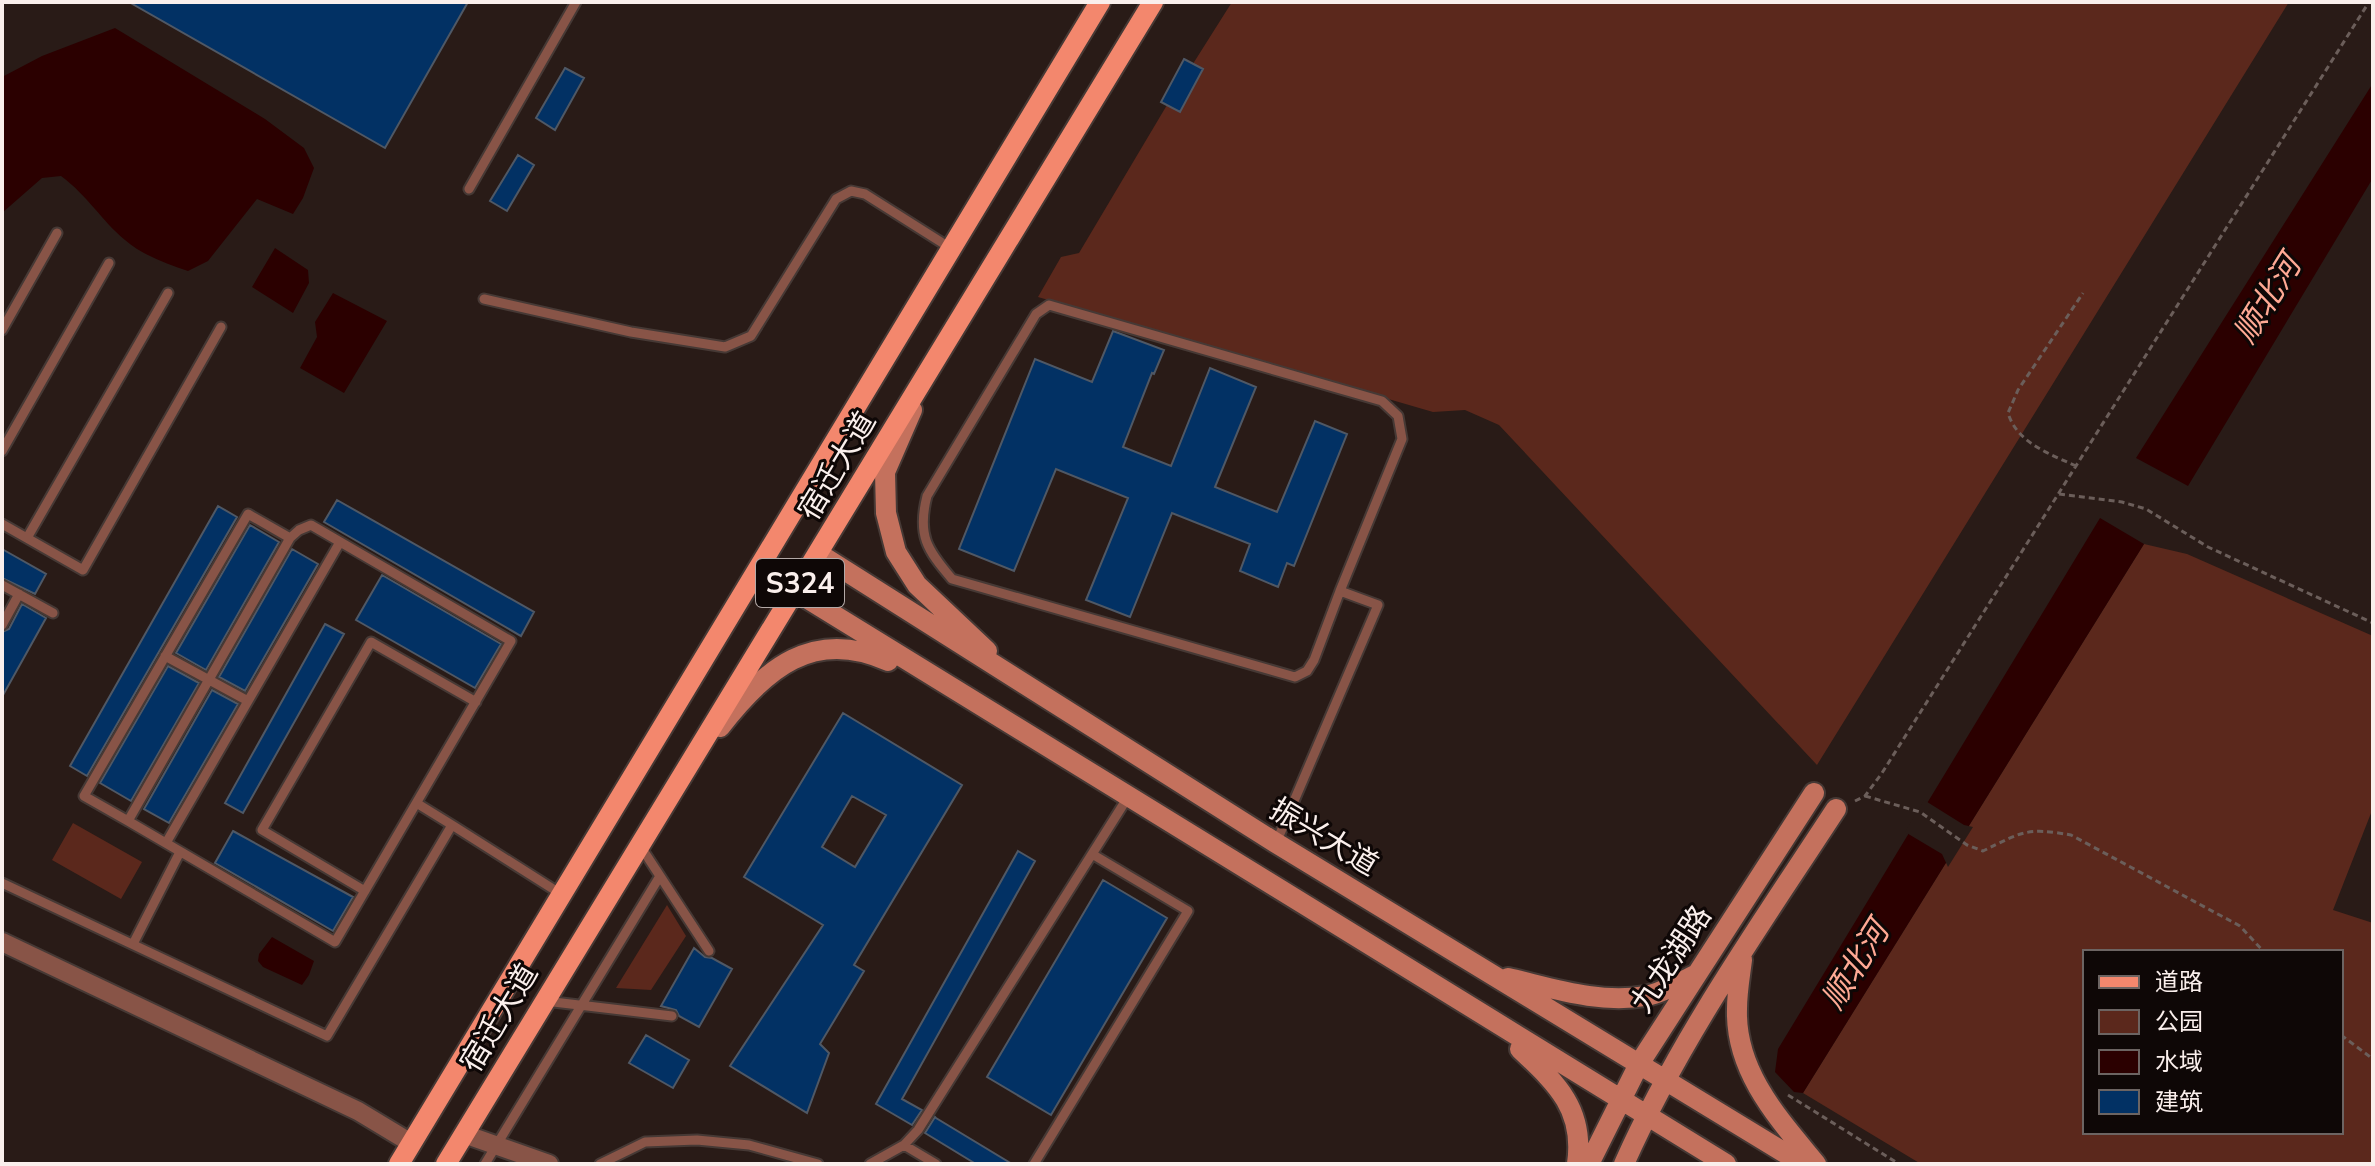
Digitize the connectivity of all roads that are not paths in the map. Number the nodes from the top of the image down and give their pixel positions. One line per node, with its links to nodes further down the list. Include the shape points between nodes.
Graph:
1 (576, 2): 4 (lane)
2 (1100, 2): 6 (main road, 宿迁大道 / S324)
3 (1153, 2): 12 (main road, 宿迁大道 / S324)
4 (469, 189)
5 (57, 233): 11 (lane)
6 (952, 249): 9 (lane, via 865,194 851,191 836,199 751,336 725,347); 46 (main road, 宿迁大道 / S324)
7 (109, 263): 13 (lane)
8 (168, 293): 15 (lane)
9 (484, 299)
10 (221, 327): 15 (lane, via 83,570)
11 (2, 330)
12 (930, 369): 18 (main road, 宿迁大道 / S324); 27 (main road, via 885,472 886,513 896,552 917,585)
13 (2, 451)
14 (2, 524): 15 (lane)
15 (27, 538)
16 (290, 538): 17 (lane, via 311,525); 25 (lane, via 248,514); 26 (lane)
17 (340, 542): 28 (lane); 29 (lane, via 511,641)
18 (819, 554): 20 (main road, 宿迁大道 / S324); 27 (main road, 振兴大道)
19 (2, 585): 22 (lane)
20 (795, 591): 30 (main road); 31 (main road, 宿迁大道 / S324)
21 (1340, 591): 21 (lane, via 1402,439 1398,416 1382,401 1049,305 1036,314 927,496 921,518 928,548 952,579 1295,677 1314,660); 39 (lane, via 1378,605)
22 (19, 594): 23 (lane); 24 (lane)
23 (53, 613)
24 (2, 625)
25 (165, 656): 26 (lane); 36 (lane, via 84,796)
26 (209, 680): 28 (lane); 36 (lane)
27 (1031, 691): 39 (main road, 振兴大道)
28 (248, 701): 38 (lane)
29 (476, 702): 34 (lane); 45 (lane, via 371,642 262,830)
30 (1003, 720): 31 (main road, via 885,659 860,650 819,648 772,670 735,707); 33 (main road)
31 (679, 781): 40 (main road, 宿迁大道 / S324)
32 (1814, 793): 51 (main road, 九龙湖路)
33 (1128, 797): 42 (lane); 55 (main road)
34 (418, 804): 37 (lane); 45 (lane)
35 (1836, 809): 50 (main road, 九龙湖路)
36 (128, 821): 38 (lane)
37 (452, 825): 46 (lane); 48 (lane, via 327,1036)
38 (166, 843): 41 (lane)
39 (1276, 843): 52 (main road, 振兴大道)
40 (640, 845): 43 (lane); 53 (main road, 宿迁大道 / S324)
41 (180, 852): 45 (lane, via 335,942); 48 (lane)
42 (1092, 854): 64 (lane); 73 (lane, via 1188,911)
43 (660, 876): 49 (lane); 54 (lane)
44 (2, 883): 48 (lane)
45 (365, 891)
46 (562, 894): 62 (main road, 宿迁大道 / S324)
47 (2, 942): 62 (street, via 358,1111)
48 (133, 944)
49 (709, 951)
50 (1743, 951): 58 (main road, 九龙湖路); 79 (main road, via 1736,1010 1750,1072 1764,1101)
51 (1697, 974): 52 (main road, via 1647,996 1616,998); 57 (main road, 九龙湖路)
52 (1492, 975): 57 (main road, 振兴大道)
53 (545, 1001): 54 (lane); 61 (main road, 宿迁大道 / S324)
54 (582, 1005): 56 (lane); 63 (lane)
55 (1481, 1015): 59 (main road); 74 (main road, via 1554,1081 1568,1101 1576,1127)
56 (672, 1016)
57 (1639, 1064): 58 (main road, 振兴大道); 59 (main road, 九龙湖路)
58 (1665, 1080): 60 (main road, 九龙湖路); 78 (main road, 振兴大道)
59 (1620, 1101): 60 (main road); 75 (main road, 九龙湖路)
60 (1645, 1116): 76 (main road, 九龙湖路); 77 (main road)
61 (464, 1134): 63 (street); 67 (main road, 宿迁大道 / S324)
62 (411, 1143): 66 (main road, 宿迁大道 / S324)
63 (496, 1145): 65 (street); 68 (lane)
64 (904, 1145): 71 (lane); 72 (lane)
65 (543, 1163)
66 (399, 1164)
67 (446, 1164)
68 (485, 1164)
69 (600, 1164): 70 (lane, via 645,1142 697,1140 749,1145)
70 (818, 1164)
71 (870, 1164)
72 (936, 1164)
73 (1034, 1164)
74 (1577, 1164)
75 (1589, 1164)
76 (1624, 1164)
77 (1726, 1164)
78 (1803, 1164)
79 (1816, 1164)

